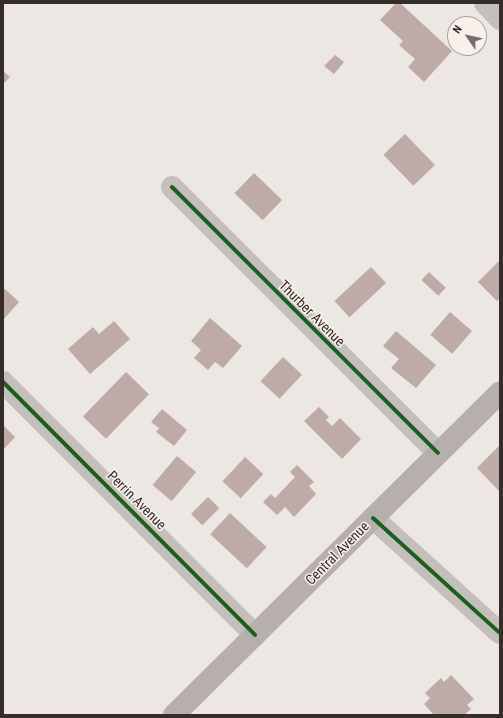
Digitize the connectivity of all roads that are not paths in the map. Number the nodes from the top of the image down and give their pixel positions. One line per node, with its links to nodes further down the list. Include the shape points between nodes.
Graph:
1 (485, 3): 2 (street)
2 (500, 19)
3 (172, 187): 6 (street, Thurber Avenue)
4 (3, 382): 9 (street, Perrin Avenue)
5 (500, 392): 6 (main road, Central Avenue)
6 (438, 453): 7 (main road, Central Avenue)
7 (373, 518): 8 (street); 9 (main road, Central Avenue)
8 (500, 633)
9 (255, 635): 10 (main road, Central Avenue)
10 (174, 715)

